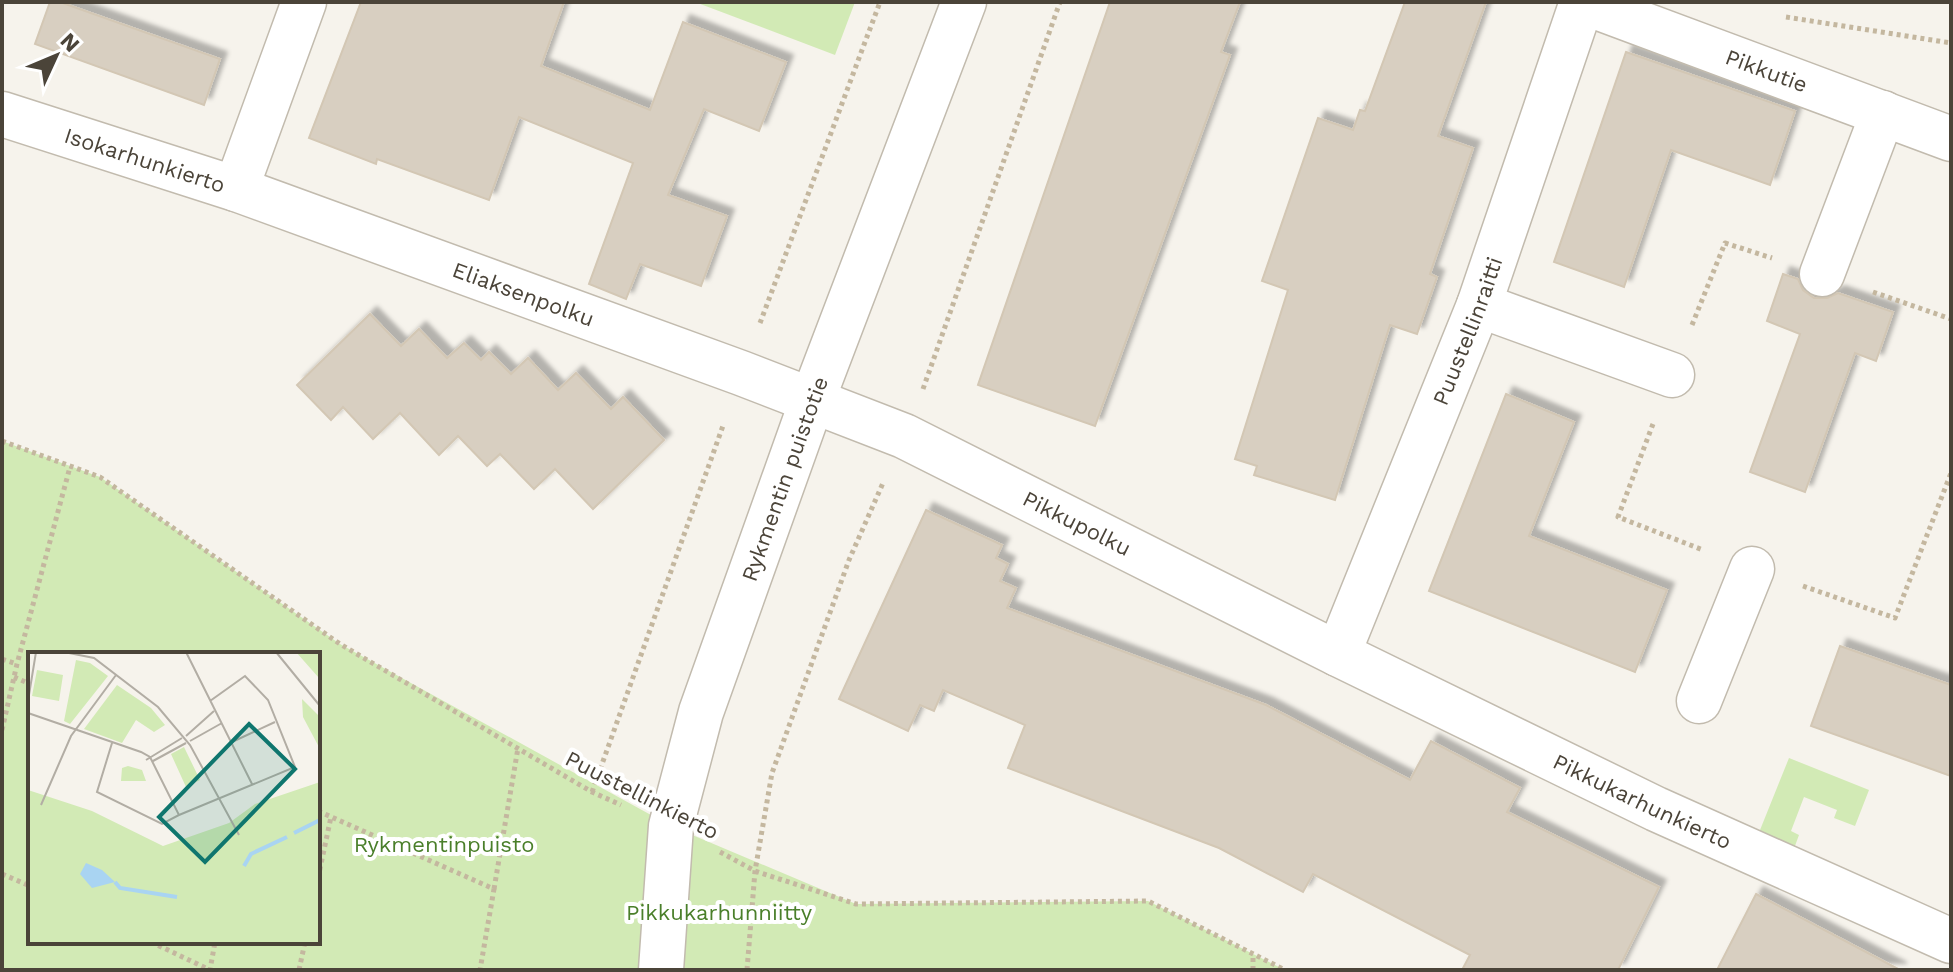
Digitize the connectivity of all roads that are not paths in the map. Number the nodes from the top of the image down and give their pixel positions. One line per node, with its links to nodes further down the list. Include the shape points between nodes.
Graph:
1 (304, 2): 7 (street, Isokarhunkierto)
2 (964, 2): 11 (street, Rykmentin puistotie)
3 (1582, 2): 4 (street, Pikkutie); 9 (street, Puustellinraitti)
4 (1883, 113): 6 (street, Pikkutie); 8 (street)
5 (2, 114): 7 (street, Isokarhunkierto)
6 (1951, 139)
7 (236, 189): 11 (street, Eliaksenpolku)
8 (1822, 274)
9 (1479, 305): 10 (street); 13 (street, Puustellinraitti)
10 (1672, 375)
11 (812, 401): 13 (street, Pikkupolku, via 904,436); 16 (street, Rykmentin puistotie, via 701,712 671,826)
12 (1752, 569): 14 (street)
13 (1338, 654): 15 (street, Pikkukarhunkierto, via 1656,809)
14 (1699, 701)
15 (1951, 941)
16 (661, 970)

